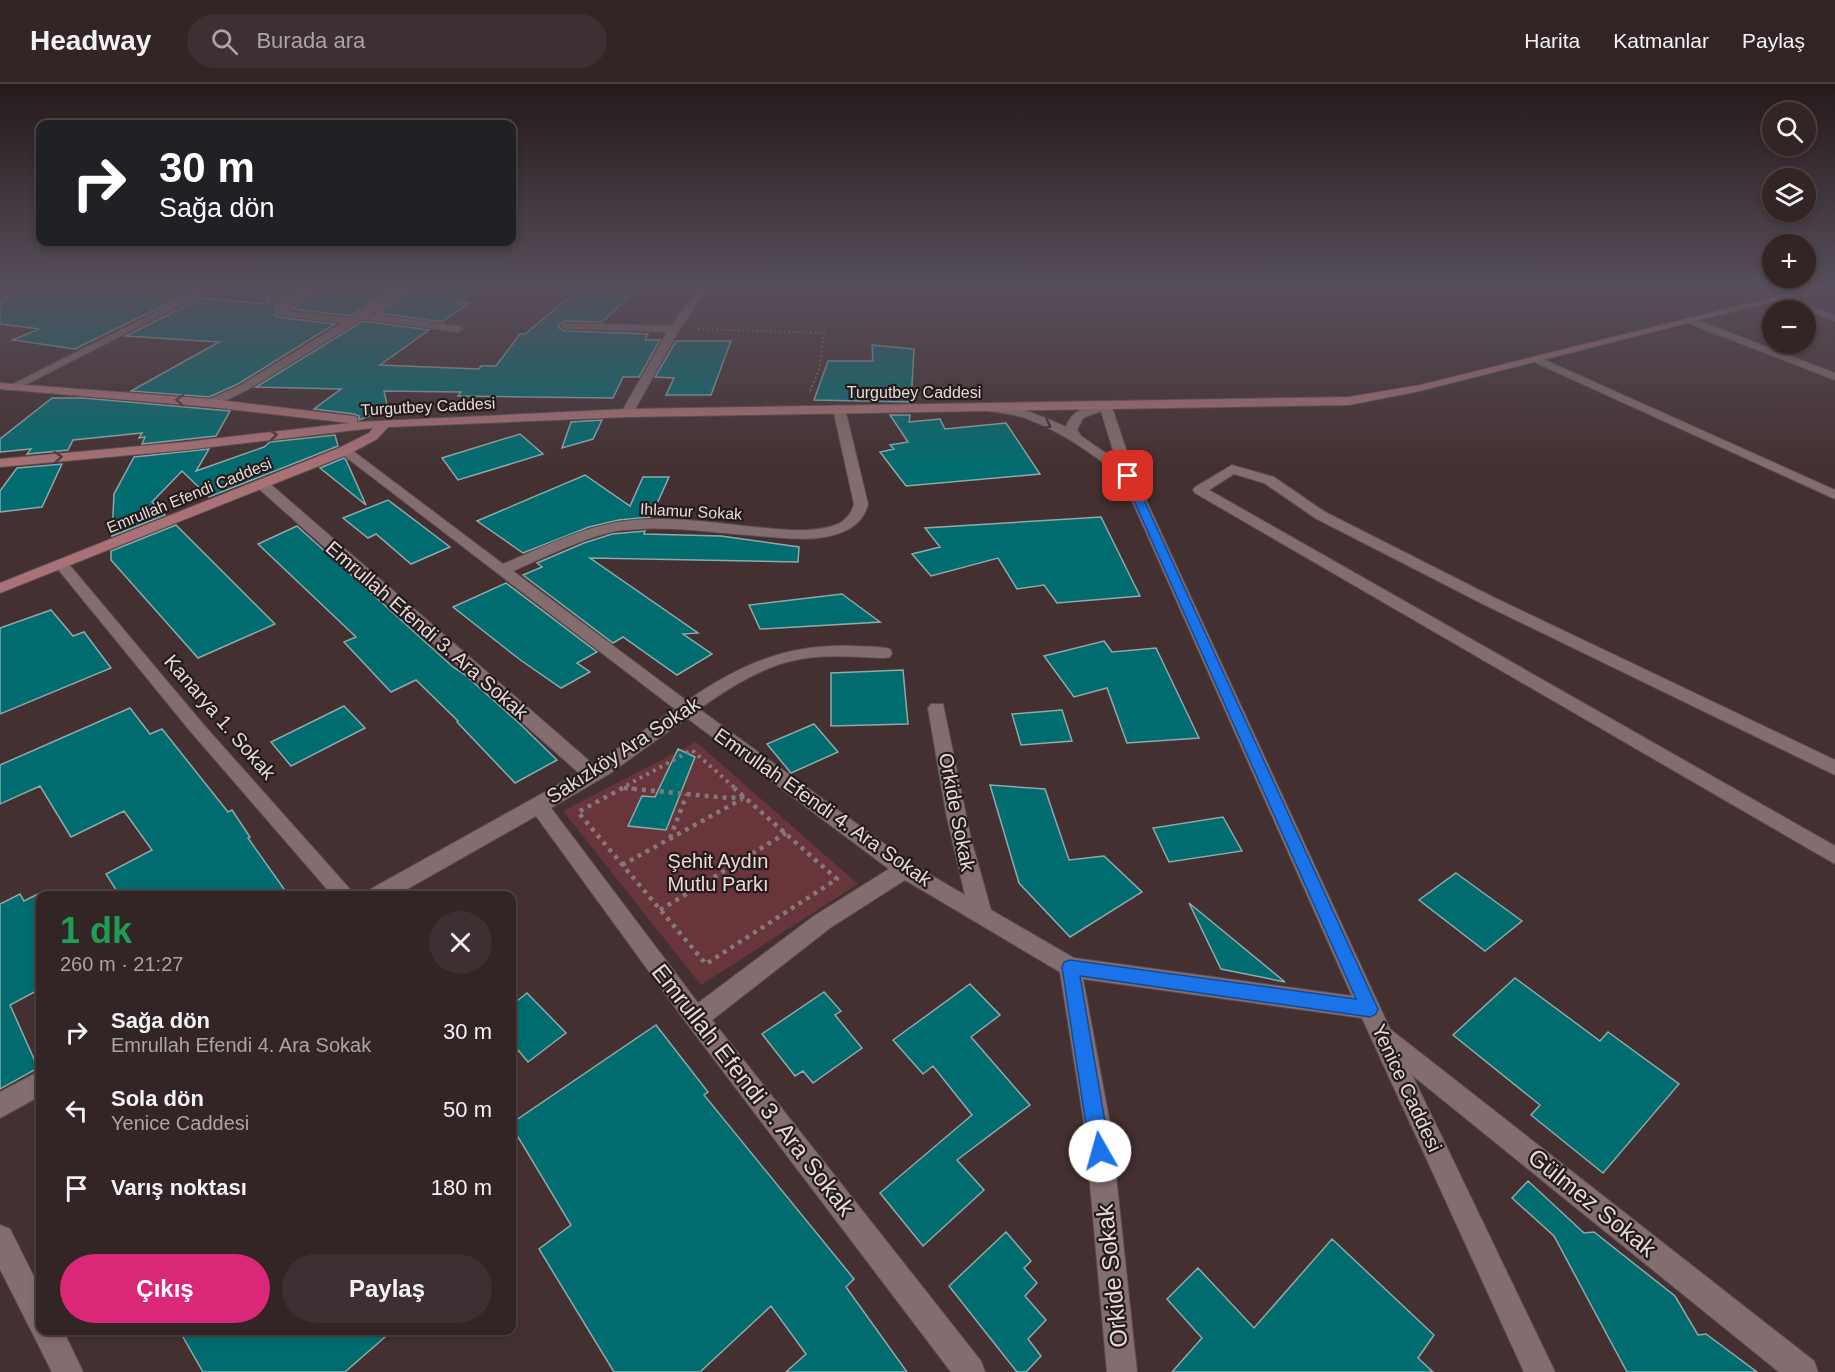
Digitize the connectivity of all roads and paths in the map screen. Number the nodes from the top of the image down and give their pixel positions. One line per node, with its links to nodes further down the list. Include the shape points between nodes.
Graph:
1 (83, 349): 9 (street)
2 (307, 349): 10 (street)
3 (663, 349): 16 (street)
4 (822, 349): 14 (path)
5 (1575, 349): 7 (main road, Turgutbey Caddesi)
6 (1764, 349): 8 (street)
7 (1536, 359): 12 (main road, Turgutbey Caddesi, via 1349,401); 24 (street)
8 (1835, 377)
9 (5, 387): 10 (main road, one-way to 9)
10 (210, 403): 11 (main road)
11 (237, 406): 17 (main road); 19 (main road, via 242,411 242,423 233,434)
12 (1106, 407): 13 (main road, Turgutbey Caddesi); 18 (street, via 1086,410 1077,416 1071,430); 22 (street, Yenice Caddesi)
13 (992, 408): 15 (main road, Turgutbey Caddesi); 18 (street, one-way to 18, via 1019,412)
14 (803, 409): 15 (main road, Turgutbey Caddesi); 16 (main road, Turgutbey Caddesi)
15 (839, 409): 26 (street, Ihlamur Sokak, via 861,504 848,524 833,531 779,534 661,524 620,526)
16 (627, 413): 17 (main road, Turgutbey Caddesi)
17 (384, 423): 19 (main road, Turgutbey Caddesi, one-way to 17); 20 (main road, Emrullah Efendi Caddesi, via 373,436)
18 (1076, 440): 22 (street)
19 (214, 442): 21 (main road, Turgutbey Caddesi, one-way to 19)
20 (344, 451): 23 (main road, Emrullah Efendi Caddesi); 26 (street, Emrullah Efendi 4. Ara Sokak)
21 (0, 463)
22 (1128, 476): 47 (street, Yenice Caddesi)
23 (263, 485): 25 (main road, Emrullah Efendi Caddesi); 32 (street, Emrullah Efendi 3. Ara Sokak)
24 (1835, 495)
25 (62, 565): 27 (main road, Emrullah Efendi Caddesi); 42 (street, Kanarya 1. Sokak, via 197,728)
26 (501, 570): 29 (street, Emrullah Efendi 4. Ara Sokak)
27 (0, 588)
28 (884, 652): 29 (street, Sakızköy Ara Sokak, via 796,654 755,669)
29 (685, 708): 32 (street, Sakızköy Ara Sokak); 41 (street, Emrullah Efendi 4. Ara Sokak)
30 (938, 708): 45 (street, Orkide Sokak, via 971,881)
31 (1835, 768): 39 (street, via 1489,602 1320,515 1269,480 1232,469 1200,490)
32 (598, 771): 33 (path); 36 (street, Sakızköy Ara Sokak)
33 (622, 788): 34 (path); 35 (path, via 692,750); 40 (path, via 578,812)
34 (687, 794): 35 (path); 38 (path)
35 (746, 797): 37 (path); 38 (path)
36 (538, 805): 43 (street, Sakızköy Ara Sokak); 48 (street, Emrullah Efendi 3. Ara Sokak)
37 (786, 833): 44 (path); 44 (path, via 837,879 706,964)
38 (670, 839): 40 (path)
39 (1835, 856)
40 (622, 865): 44 (path)
41 (905, 870): 45 (street, Emrullah Efendi 4. Ara Sokak); 48 (street, via 822,922)
42 (342, 891)
43 (385, 891)
44 (660, 910)
45 (982, 915): 46 (street, Emrullah Efendi 4. Ara Sokak)
46 (1070, 967): 47 (street, Emrullah Efendi 4. Ara Sokak); 57 (street, Orkide Sokak, via 1098,1129)
47 (1370, 1009): 49 (street, Yenice Caddesi)
48 (696, 1018): 56 (street, Emrullah Efendi 3. Ara Sokak)
49 (1381, 1035): 58 (street, Yenice Caddesi); 59 (street, Gülmez Sokak)
50 (36, 1085): 51 (street)
51 (0, 1106)
52 (0, 1239): 53 (street)
53 (36, 1311)
54 (49, 1335): 55 (street)
55 (68, 1372)
56 (970, 1372)
57 (1122, 1372)
58 (1540, 1372)
59 (1803, 1372)

